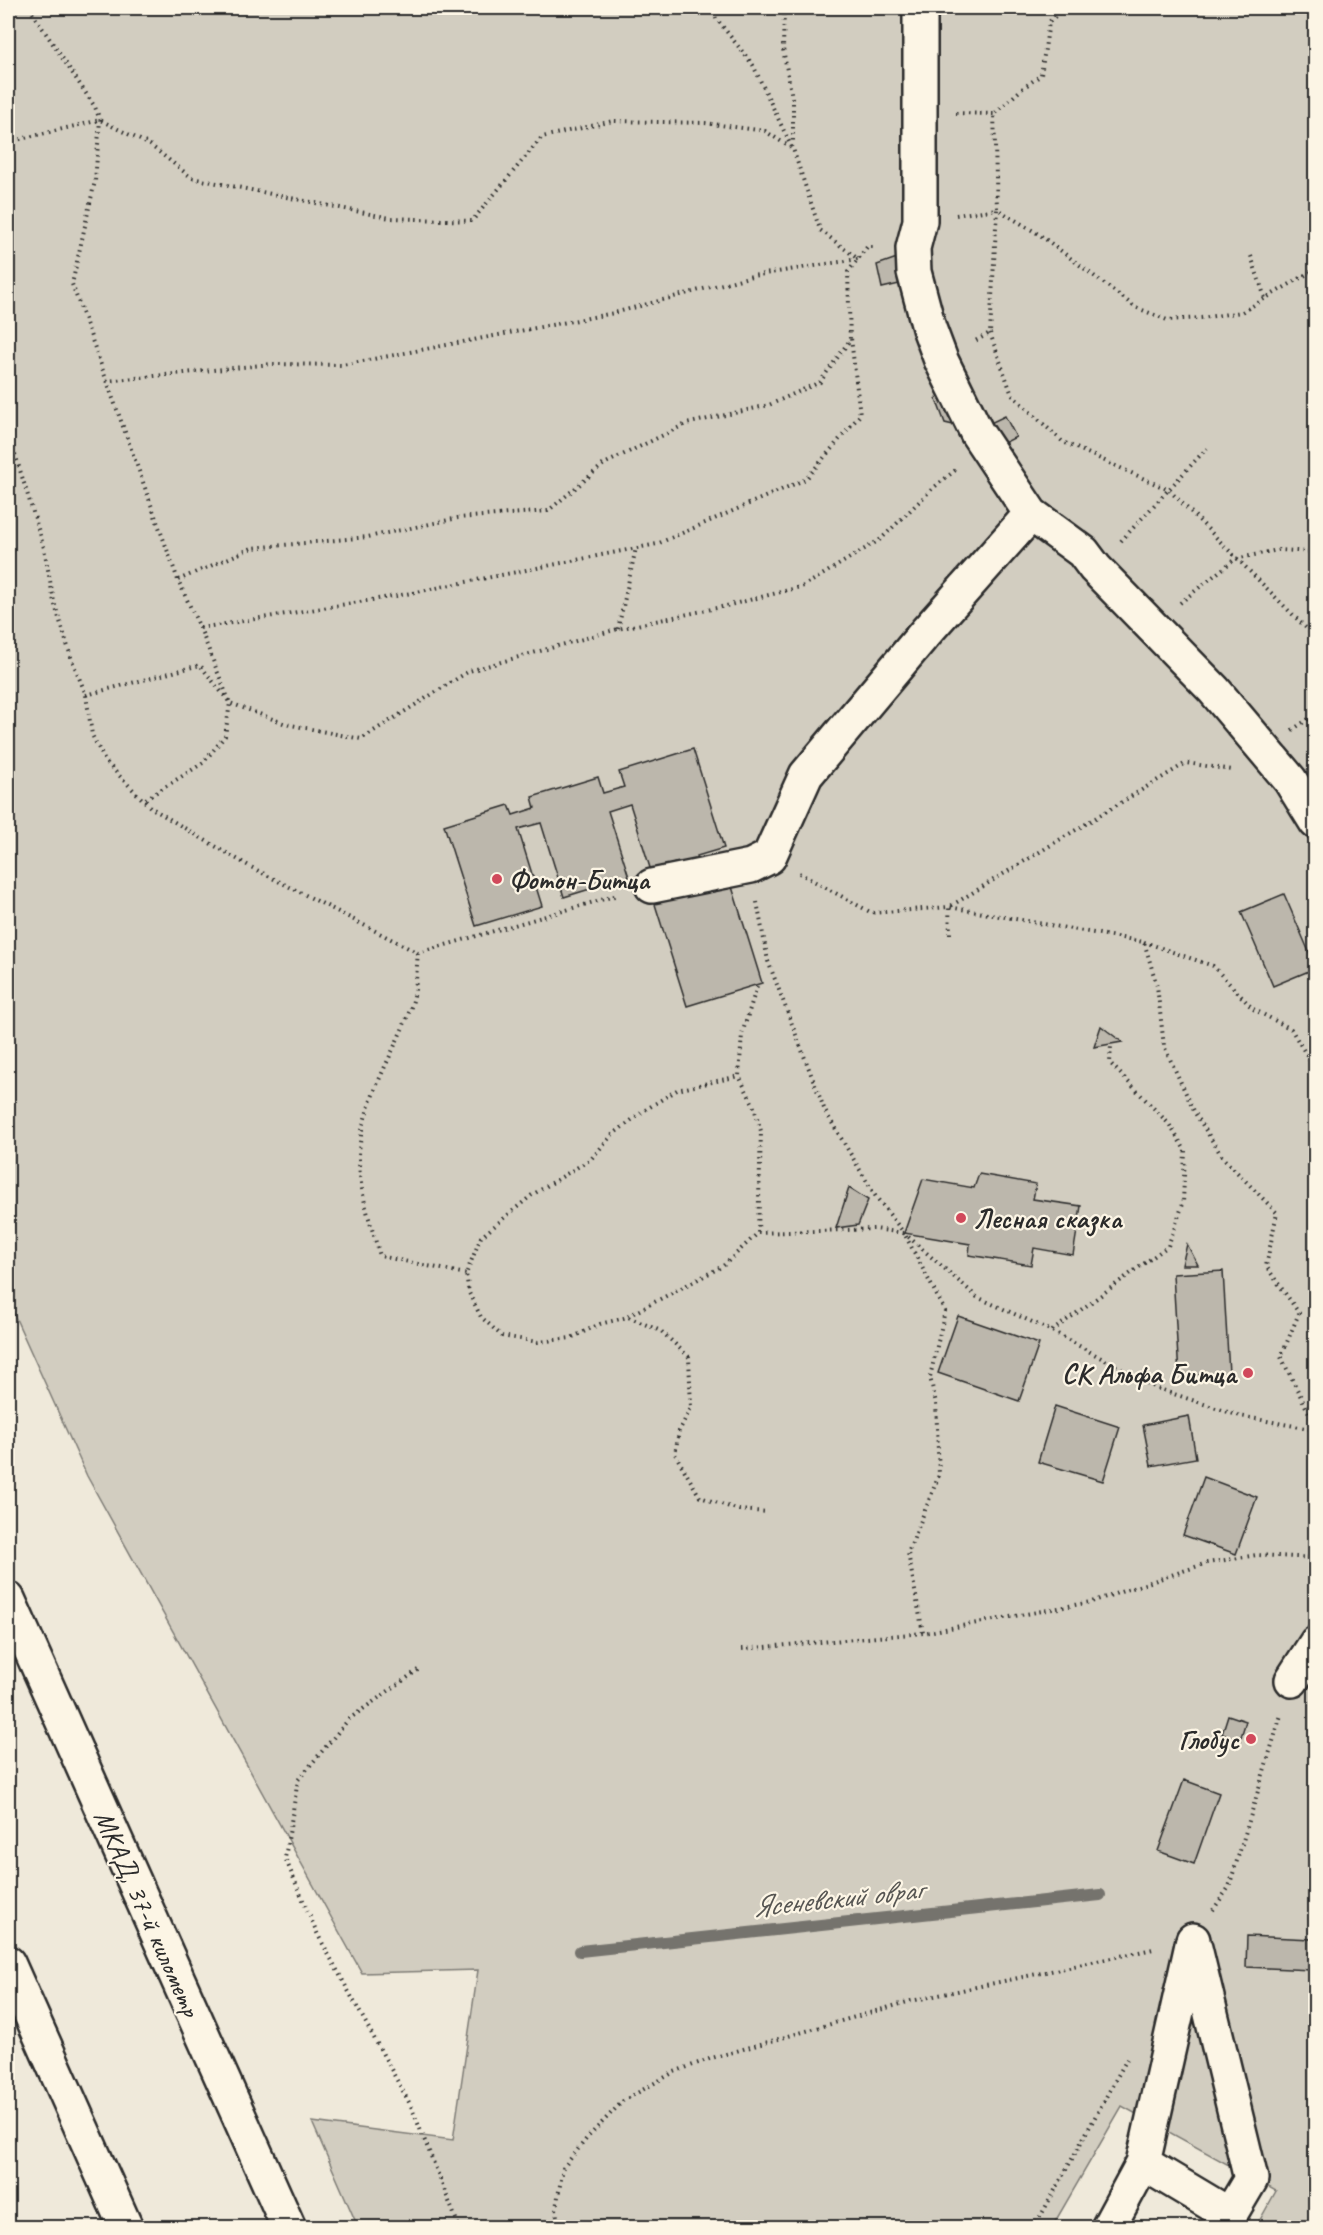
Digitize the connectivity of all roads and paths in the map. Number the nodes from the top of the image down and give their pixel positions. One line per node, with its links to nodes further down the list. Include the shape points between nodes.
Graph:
1 (18, 8): 7 (path)
2 (29, 8): 8 (path)
3 (708, 8): 10 (path, via 753,65)
4 (784, 8): 10 (path, via 783,49 793,103)
5 (920, 8): 12 (main road)
6 (1065, 8): 11 (path, via 1049,22 1041,75 994,114)
7 (8, 13)
8 (100, 120): 9 (path); 10 (path, via 150,145 192,178 390,218 472,221 542,137 613,121 705,123 765,131); 20 (path, via 95,181 72,284)
9 (8, 142)
10 (793, 149): 14 (path, via 820,230)
11 (997, 210): 12 (path); 16 (path, via 1040,235 1135,307 1167,320 1242,312); 18 (path)
12 (916, 234): 14 (path, via 867,247); 19 (main road, via 914,272)
13 (1251, 256): 16 (path)
14 (858, 259): 17 (path, via 848,272); 20 (path, via 753,276 614,313 342,365 272,364)
15 (1316, 269): 16 (path)
16 (1265, 298)
17 (850, 323): 26 (path, via 860,415 806,479 657,544); 30 (path, via 850,340 820,382 769,405 686,424 604,464 548,511 458,518 368,537 252,548)
18 (990, 333): 19 (path); 24 (path, via 1012,395 1063,442)
19 (941, 360): 22 (main road)
20 (106, 381): 30 (path)
21 (8, 431): 35 (path, via 44,548 54,602)
22 (985, 446): 25 (main road); 33 (path, via 932,489 881,539 804,586)
23 (1207, 448): 24 (path)
24 (1169, 490): 28 (path); 29 (path)
25 (1031, 514): 29 (main road, via 1083,552); 40 (main road, via 806,775)
26 (636, 548): 32 (path, via 396,596); 33 (path)
27 (1316, 552): 28 (path, via 1278,550)
28 (1235, 559): 31 (path); 34 (path)
29 (1095, 568): 31 (main road)
30 (178, 580): 32 (path)
31 (1153, 626): 37 (main road, via 1214,690)
32 (200, 628): 36 (path)
33 (618, 629): 36 (path, via 469,671 361,739 286,724)
34 (1316, 638)
35 (86, 695): 36 (path, via 200,665); 38 (path, via 92,735 105,761)
36 (230, 703): 38 (path, via 225,736 203,763)
37 (1290, 780): 39 (main road); 42 (path, via 1186,763)
38 (144, 800): 45 (path, via 165,817 249,866)
39 (1316, 822)
40 (760, 861): 41 (main road); 42 (path, via 872,913); 51 (path, via 768,961 825,1111 876,1197)
41 (652, 886): 45 (path)
42 (949, 907): 43 (path); 44 (path)
43 (950, 934)
44 (1144, 942): 48 (path, via 1213,966 1253,1009 1291,1029); 55 (path, via 1157,986 1164,1046 1195,1113 1223,1158 1277,1213 1266,1266 1299,1313 1281,1357)
45 (418, 953): 52 (path, via 412,1004 364,1123 359,1157 364,1203 380,1256)
46 (757, 986): 49 (path, via 742,1034)
47 (1112, 1045): 54 (path, via 1110,1063 1169,1124 1185,1150 1183,1204 1168,1246)
48 (1316, 1071)
49 (739, 1076): 50 (path, via 761,1131); 52 (path, via 677,1090 645,1110 612,1135 591,1159 532,1195 481,1237)
50 (758, 1233): 51 (path, via 875,1229); 53 (path, via 723,1266)
51 (904, 1233): 54 (path, via 977,1297); 59 (path, via 945,1311 930,1377 936,1403 939,1475 908,1553)
52 (466, 1274): 53 (path, via 469,1293 481,1317 502,1336 538,1342 571,1338 600,1324)
53 (628, 1317): 56 (path, via 661,1331 689,1357 691,1408 679,1431 675,1454 700,1497 739,1510)
54 (1053, 1331): 55 (path, via 1156,1388 1240,1416)
55 (1316, 1428)
56 (768, 1512)
57 (1316, 1558): 59 (path, via 1257,1555 1207,1563 1091,1602)
58 (8, 1599): 70 (main road, МКАД, 37-й километр)
59 (923, 1632): 61 (path)
60 (1316, 1643): 63 (main road)
61 (741, 1650)
62 (418, 1670): 71 (path, via 349,1719 298,1780 285,1858 318,1935 411,2106 458,2224)
63 (1292, 1680): 64 (path, via 1229,1887)
64 (1193, 1940): 67 (main road); 68 (main road, via 1251,2179); 72 (path, via 911,2001 674,2072 623,2101 563,2168 556,2208)
65 (8, 1963): 69 (main road)
66 (1131, 2053): 73 (path)
67 (1143, 2163): 68 (main road); 74 (main road)
68 (1226, 2221)
69 (126, 2228)
70 (289, 2228)
71 (468, 2228)
72 (558, 2228)
73 (1034, 2228)
74 (1108, 2228)

